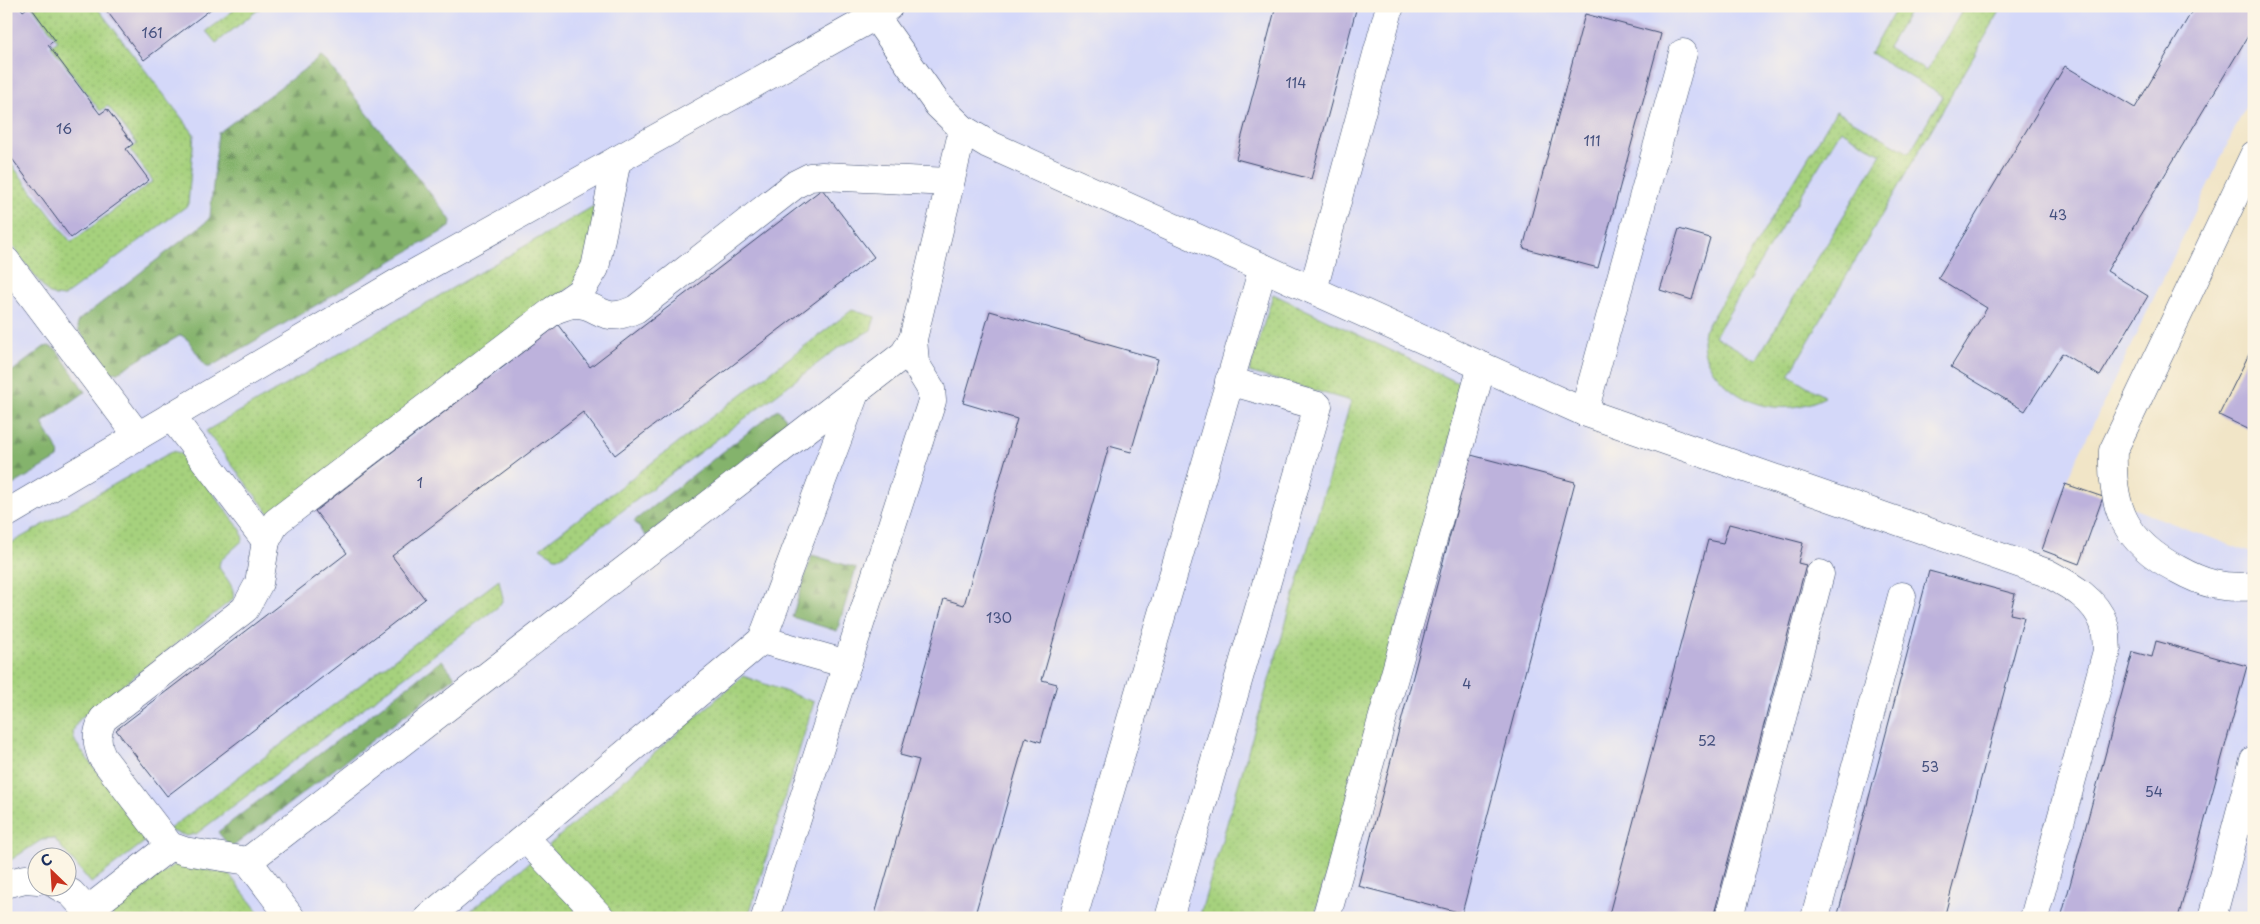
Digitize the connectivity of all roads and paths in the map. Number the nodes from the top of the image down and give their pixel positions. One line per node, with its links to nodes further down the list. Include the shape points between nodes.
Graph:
1 (1390, 6): 10 (lane)
2 (882, 11): 4 (lane, via 938,105); 6 (lane)
3 (1683, 53): 16 (lane)
4 (963, 129): 7 (lane); 9 (lane, via 988,144)
5 (2254, 155): 22 (lane, via 2112,451 2112,481 2118,507 2135,540 2159,560 2195,578 2230,588)
6 (617, 160): 11 (lane, via 595,268 580,292); 17 (lane, via 397,283)
7 (950, 182): 11 (lane, via 810,177 796,184 636,309 621,316 605,315 573,304); 12 (lane)
8 (6, 261): 18 (lane)
9 (1263, 268): 10 (lane); 14 (lane)
10 (1313, 290): 13 (lane)
11 (554, 310): 20 (lane, via 276,522)
12 (913, 339): 15 (lane, via 904,354); 25 (lane, via 915,363 931,389 932,401)
13 (1482, 366): 16 (lane); 40 (lane)
14 (1229, 381): 38 (lane); 39 (lane, via 1318,406)
15 (855, 393): 24 (lane); 29 (lane)
16 (1584, 412): 43 (lane, via 2047,573 2090,601 2104,624 2107,651)
17 (172, 416): 18 (lane); 20 (lane)
18 (138, 436): 19 (lane)
19 (6, 514)
20 (266, 541): 28 (lane, via 259,583 245,609 103,719 96,733 102,758)
21 (1820, 574): 41 (lane)
22 (2254, 586)
23 (1902, 596): 42 (lane)
24 (762, 640): 25 (lane); 27 (lane)
25 (847, 664): 37 (lane)
26 (2254, 760): 44 (lane)
27 (525, 838): 35 (lane); 36 (lane)
28 (170, 846): 29 (lane); 33 (lane)
29 (248, 861): 34 (lane)
30 (28, 879): 31 (lane)
31 (6, 884)
32 (74, 896): 33 (lane)
33 (91, 914)
34 (291, 918)
35 (428, 918)
36 (601, 918)
37 (765, 918)
38 (1073, 918)
39 (1170, 918)
40 (1326, 918)
41 (1729, 918)
42 (1815, 918)
43 (2034, 918)
44 (2212, 918)

